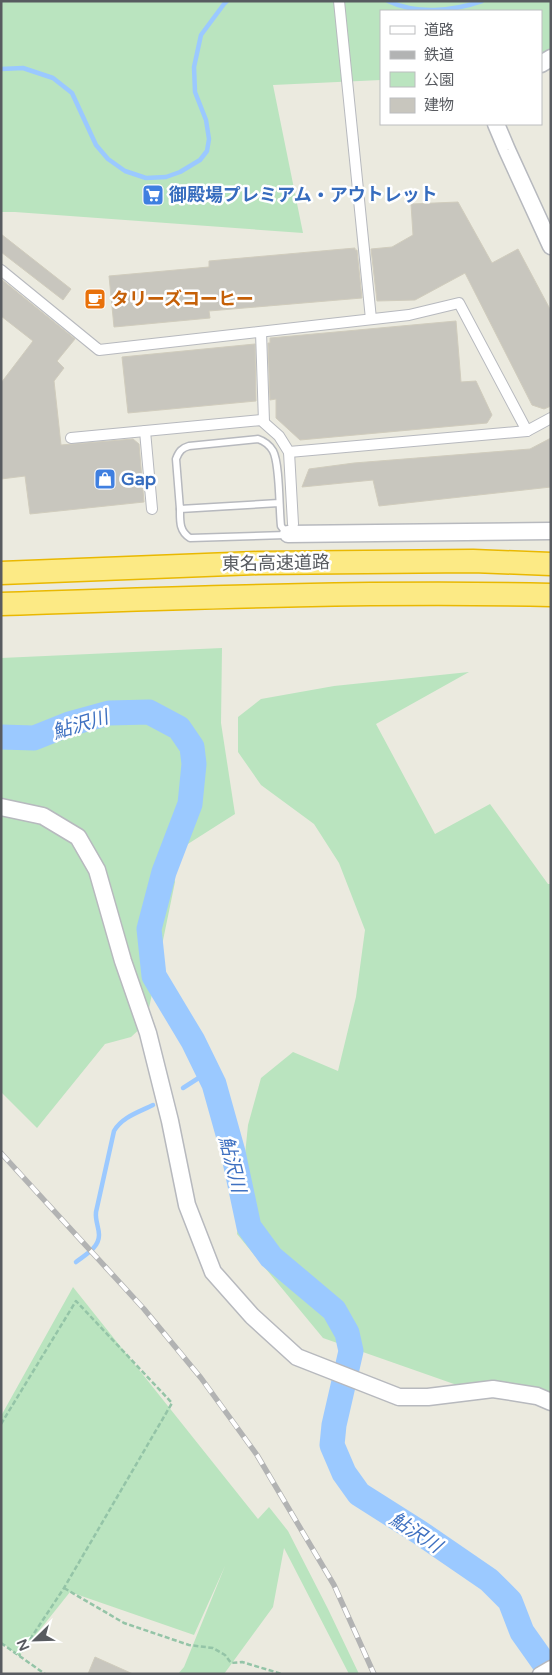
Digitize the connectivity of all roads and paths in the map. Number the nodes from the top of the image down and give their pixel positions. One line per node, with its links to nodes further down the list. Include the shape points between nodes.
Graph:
1 (339, 1): 5 (street)
2 (496, 125): 3 (street)
3 (551, 246)
4 (1, 270): 6 (street, via 99,350)
5 (371, 319): 6 (street); 10 (street, via 409,315 459,303)
6 (261, 332): 8 (street)
7 (551, 418): 10 (street)
8 (264, 422): 9 (street); 12 (street, via 279,436)
9 (146, 431): 11 (street); 14 (street)
10 (527, 431): 12 (street)
11 (71, 438)
12 (289, 452): 16 (street)
13 (279, 503): 15 (lane); 15 (lane, via 274,452 258,439 182,448 176,459); 16 (lane, via 281,526)
14 (152, 509)
15 (180, 510): 16 (lane, via 181,529 190,538)
16 (290, 529): 17 (street)
17 (551, 531)
18 (551, 564): 19 (highway, 東名高速道路, via 473,561 258,563)
19 (1, 573)
20 (551, 595): 21 (highway, 東名高速道路, via 259,596)
21 (1, 604)
22 (1, 807): 23 (street, via 43,816 78,836 97,870 148,1033 187,1205 213,1272 252,1316 297,1357 399,1397 493,1389 537,1396)
23 (551, 1402)
24 (1, 1424): 25 (path, via 76,1301 172,1403)
25 (64, 1588): 27 (path); 30 (path, via 124,1623 189,1645 213,1648 231,1663 242,1662)
26 (1, 1643): 27 (path)
27 (19, 1656): 29 (path)
28 (551, 1667): 31 (street)
29 (45, 1674)
30 (282, 1674)
31 (539, 1674)

